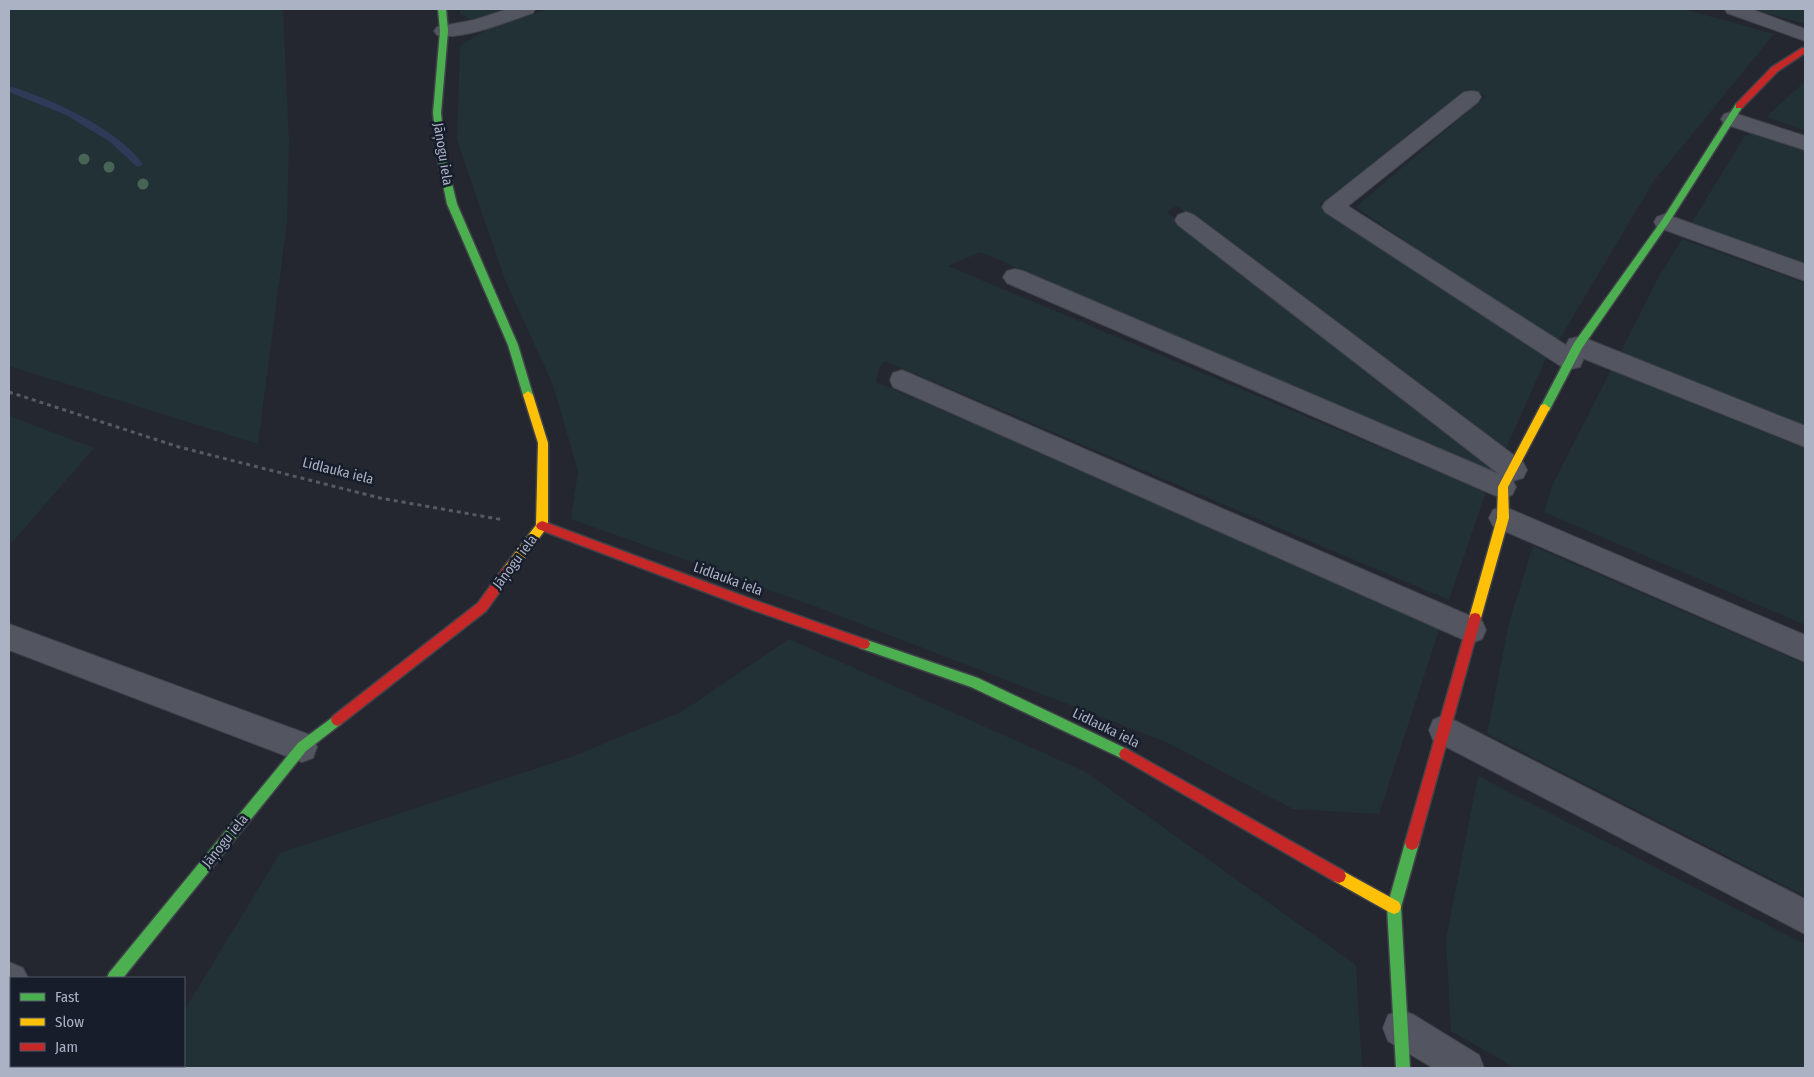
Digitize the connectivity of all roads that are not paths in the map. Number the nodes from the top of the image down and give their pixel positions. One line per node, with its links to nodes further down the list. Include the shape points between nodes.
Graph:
1 (442, 9): 4 (street, Jāņogu iela)
2 (526, 9): 4 (street, via 478,26)
3 (1734, 9): 5 (street)
4 (444, 31): 19 (street, Jāņogu iela, via 437,113 442,160 452,204 513,345 543,443)
5 (1805, 35)
6 (1805, 50): 8 (street, via 1775,69 1740,104)
7 (1471, 97): 14 (street, via 1333,207)
8 (1731, 119): 9 (street); 11 (street)
9 (1805, 143)
10 (1186, 220): 17 (street)
11 (1665, 222): 12 (street); 14 (street)
12 (1805, 273)
13 (1015, 277): 17 (street)
14 (1574, 353): 16 (street); 17 (street)
15 (902, 380): 20 (street)
16 (1805, 437)
17 (1508, 478): 18 (street)
18 (1503, 518): 20 (street); 22 (street)
19 (542, 526): 24 (street, Jāņogu iela, via 482,607); 25 (street, Lidlauka iela, via 974,682 1135,759)
20 (1472, 630): 23 (street)
21 (9, 637): 24 (street)
22 (1805, 649)
23 (1444, 730): 25 (street); 26 (street)
24 (302, 747): 27 (street, Jāņogu iela)
25 (1394, 907): 28 (street)
26 (1805, 917)
27 (115, 977)
28 (1400, 1028): 29 (street); 30 (street)
29 (1403, 1068)
30 (1466, 1068)

